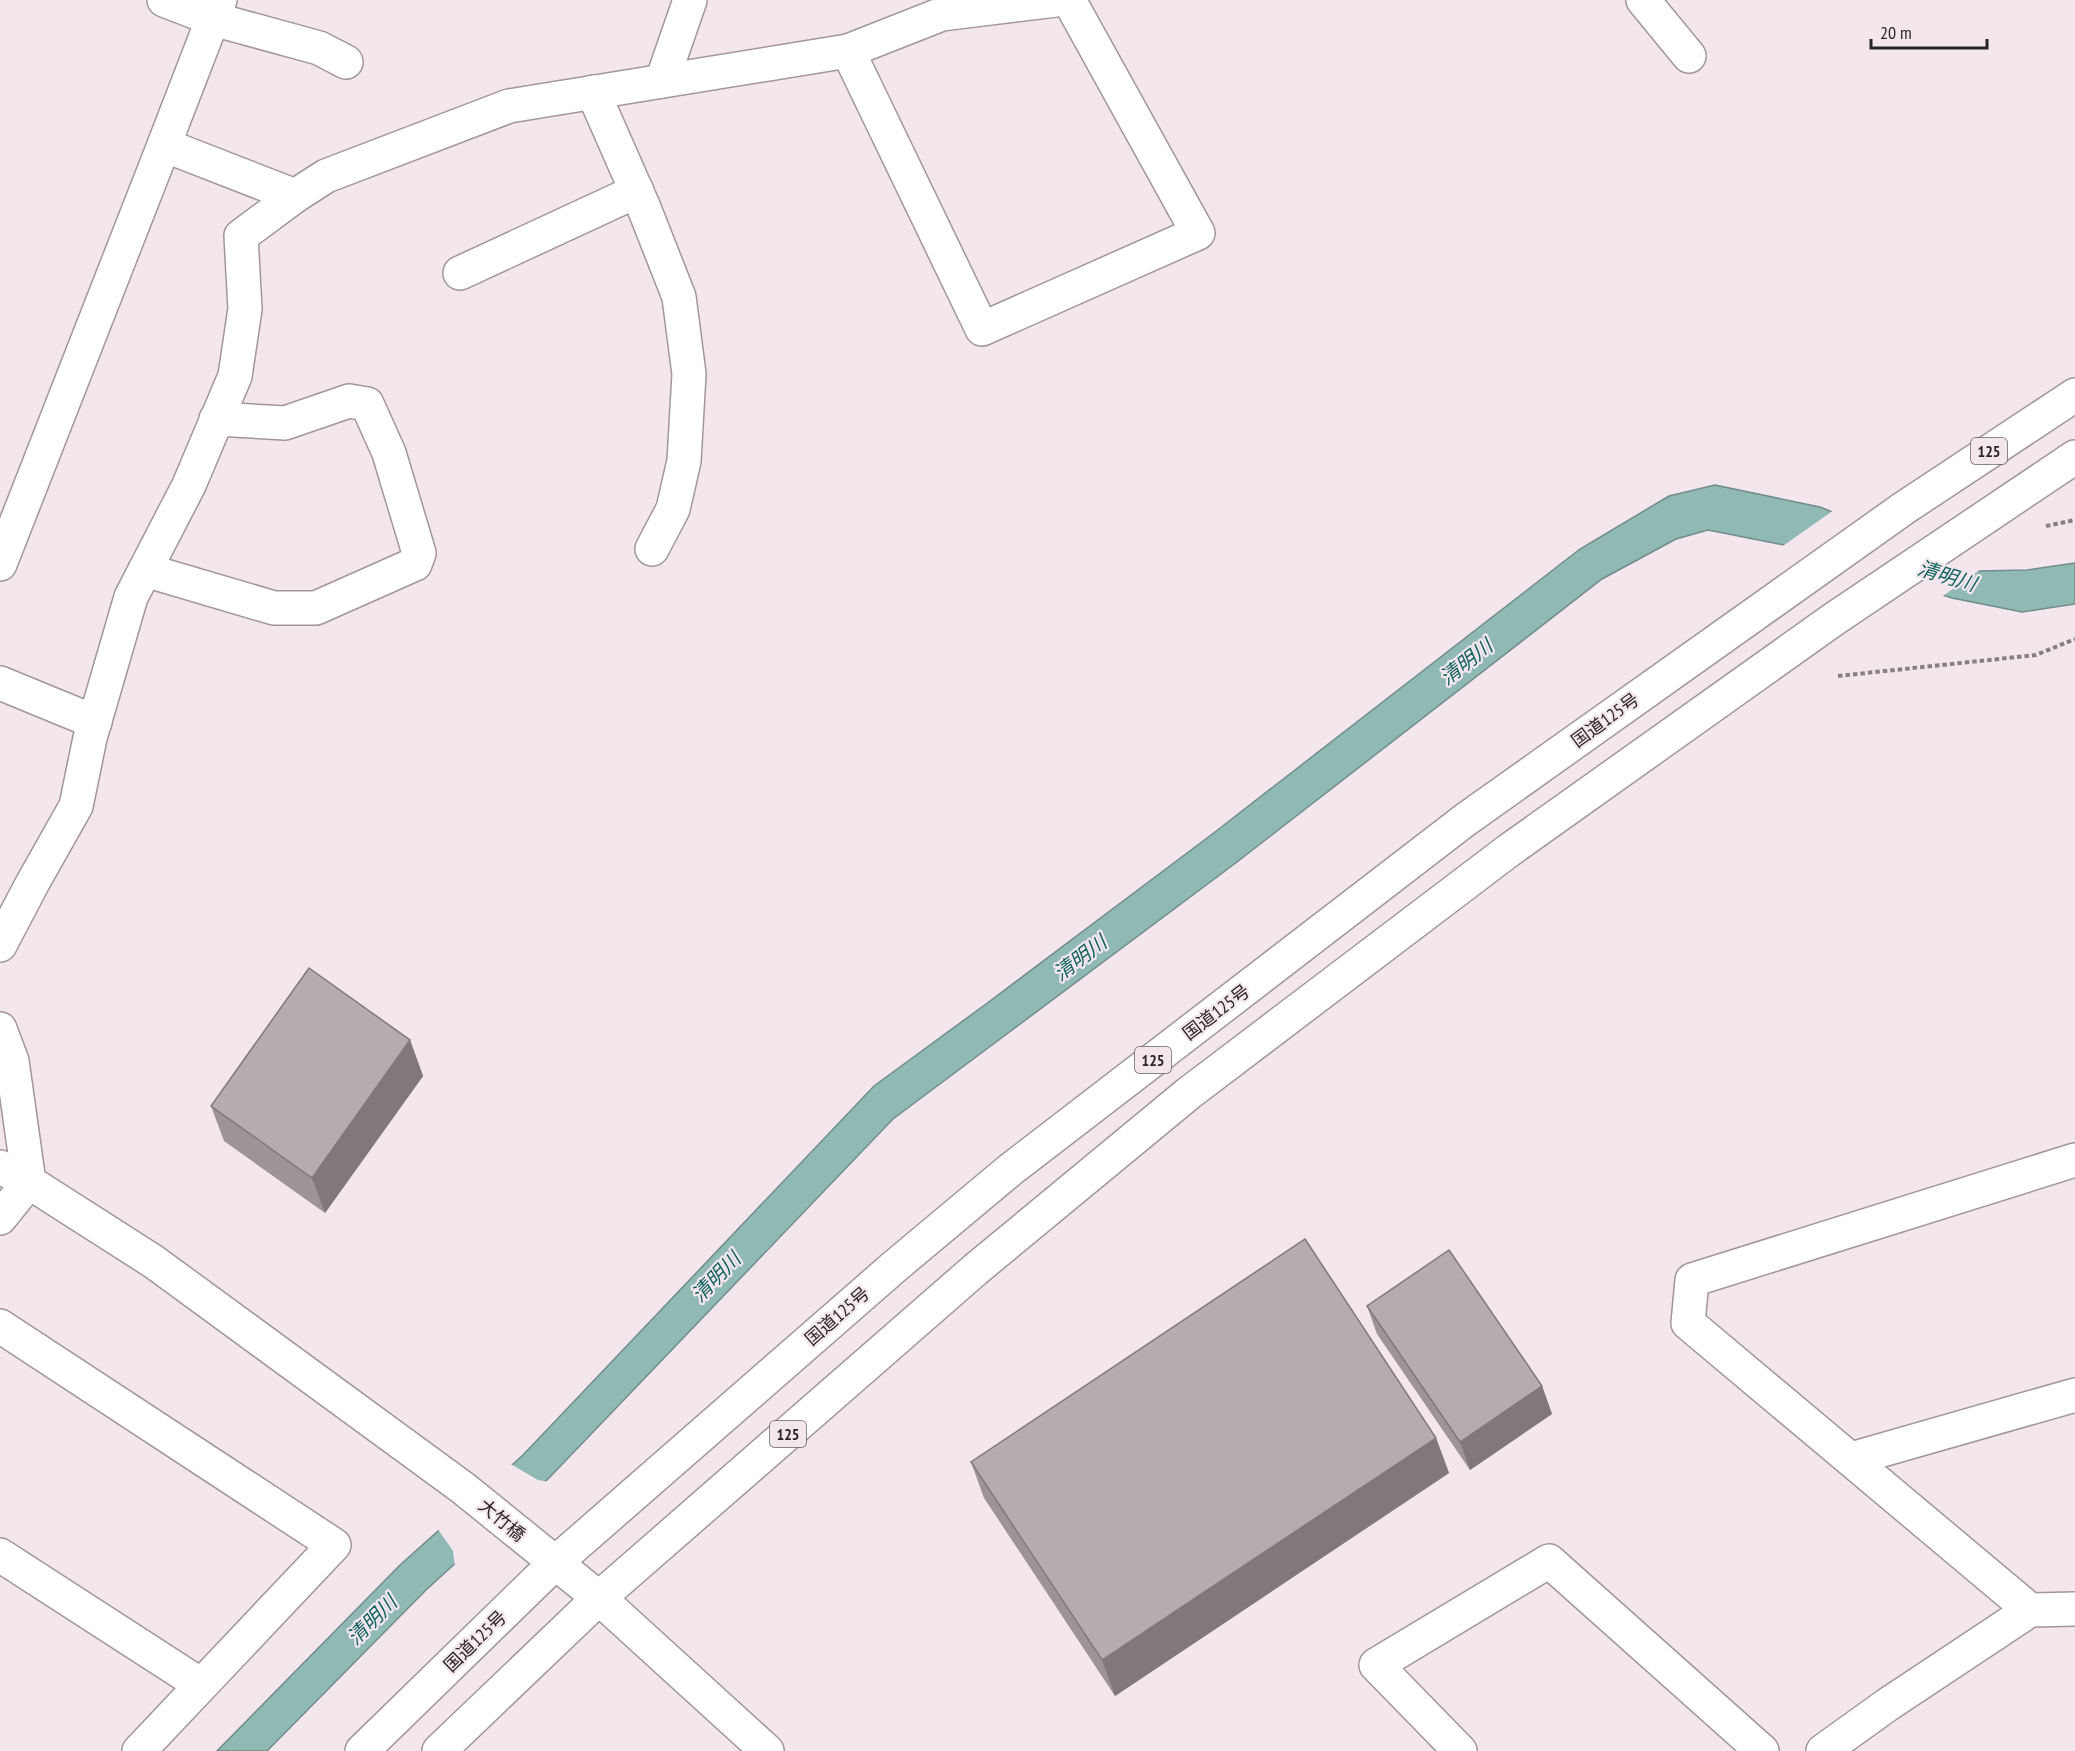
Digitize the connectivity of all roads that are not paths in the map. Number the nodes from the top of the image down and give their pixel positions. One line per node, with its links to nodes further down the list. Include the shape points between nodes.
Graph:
1 (164, 0): 6 (main road)
2 (690, 0): 10 (main road)
3 (1056, 0): 7 (main road, via 942,14)
4 (1069, 0): 7 (main road, via 1198,233 982,329)
5 (1643, 0): 8 (main road)
6 (216, 9): 9 (main road); 12 (main road)
7 (848, 51): 10 (main road)
8 (1689, 56)
9 (346, 62)
10 (662, 81): 11 (main road)
11 (593, 93): 13 (main road); 14 (main road, via 509,106 326,176)
12 (164, 145): 14 (main road); 20 (main road)
13 (637, 191): 15 (main road); 19 (main road, via 679,297 689,374 684,461 673,509)
14 (295, 196): 17 (main road, via 241,236 245,309 235,376)
15 (460, 273)
16 (2075, 395): 34 (main road, 国道125号 / 125, via 1780,594 1465,820 1010,1170)
17 (216, 419): 21 (main road, via 189,485); 21 (main road, via 285,423 348,401 367,404 389,453 419,553 416,564 316,608 274,608)
18 (2075, 457): 35 (main road, 125, via 1834,619 1508,851 1189,1093 976,1269)
19 (652, 549)
20 (0, 564)
21 (145, 570): 23 (main road, via 131,597)
22 (0, 684): 23 (main road)
23 (95, 722): 24 (main road, via 76,806)
24 (0, 945)
25 (0, 1029): 28 (main road, via 12,1061)
26 (2075, 1160): 32 (main road, via 1692,1280 1688,1323)
27 (0, 1167): 28 (main road, 大竹橋)
28 (28, 1182): 29 (main road); 34 (main road, 大竹橋, via 154,1262 464,1488)
29 (0, 1218)
30 (0, 1326): 38 (main road, via 334,1545)
31 (2075, 1395): 32 (main road)
32 (1851, 1459): 36 (main road)
33 (0, 1555): 38 (main road)
34 (547, 1558): 35 (main road, 大竹橋); 40 (main road, 国道125号 / 125)
35 (599, 1598): 41 (main road, 125); 42 (main road, 大竹橋)
36 (2030, 1610): 37 (main road); 45 (main road)
37 (2075, 1610)
38 (201, 1685): 39 (main road)
39 (139, 1751)
40 (362, 1751)
41 (439, 1751)
42 (767, 1751)
43 (1460, 1751): 44 (main road, via 1376,1665 1549,1561)
44 (1762, 1751)
45 (1823, 1751)

